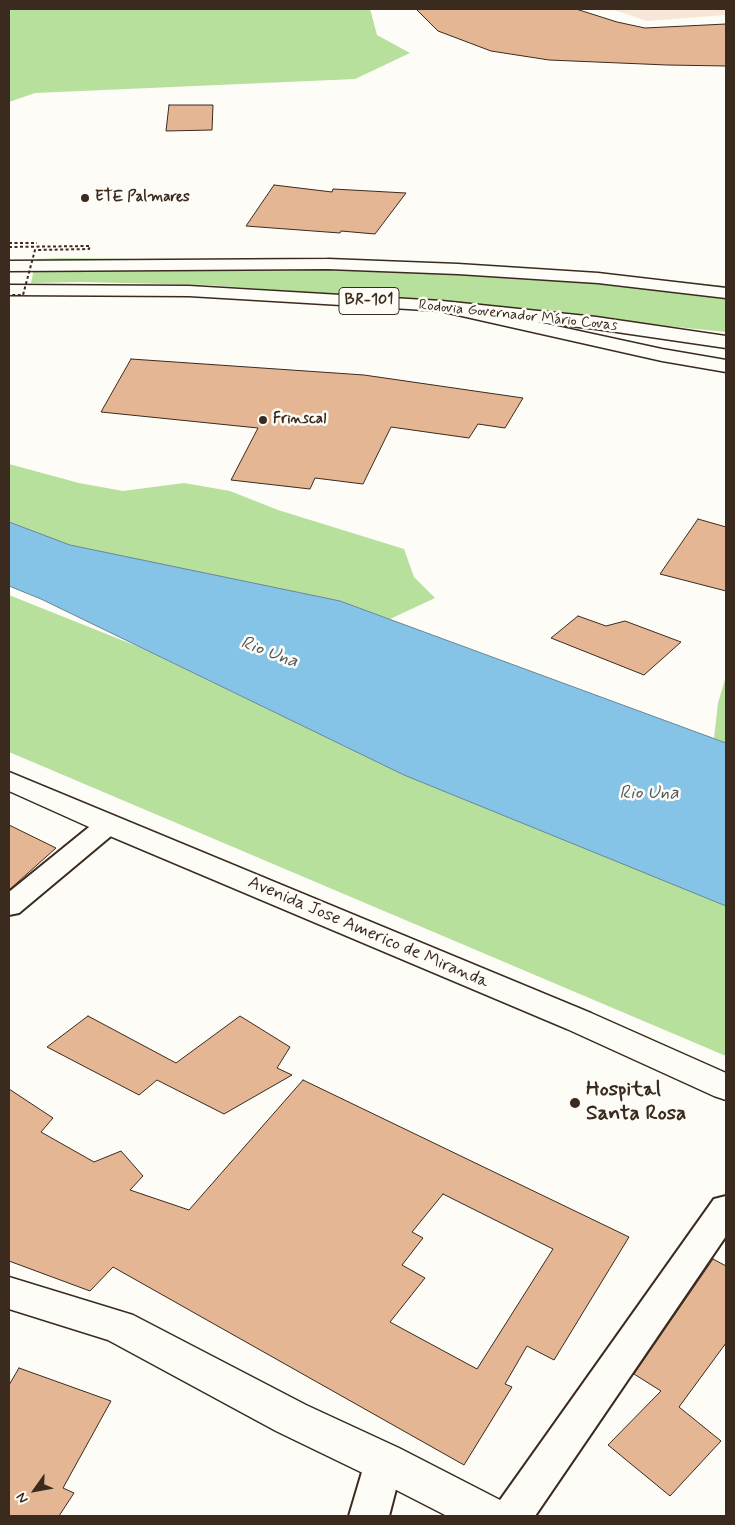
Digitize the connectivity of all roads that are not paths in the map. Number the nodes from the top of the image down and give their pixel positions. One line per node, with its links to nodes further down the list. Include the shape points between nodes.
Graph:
1 (9, 266): 3 (main road, BR-101, via 328,264 598,278)
2 (9, 290): 4 (main road, Rodovia Governador Mário Covas / BR-101, via 189,291)
3 (726, 292)
4 (442, 306): 5 (main road, Rodovia Governador Mário Covas / BR-101, via 567,319); 6 (main road)
5 (726, 342)
6 (726, 366)
7 (9, 781): 8 (main road, Avenida Jose Americo de Miranda)
8 (108, 825): 9 (street); 10 (main road, Avenida Jose Americo de Miranda, via 570,1017)
9 (9, 906)
10 (726, 1087)
11 (726, 1209): 16 (street)
12 (9, 1293): 13 (main road, via 119,1327 291,1418)
13 (384, 1462): 14 (street); 15 (main road)
14 (369, 1516)
15 (489, 1516)
16 (512, 1516)

